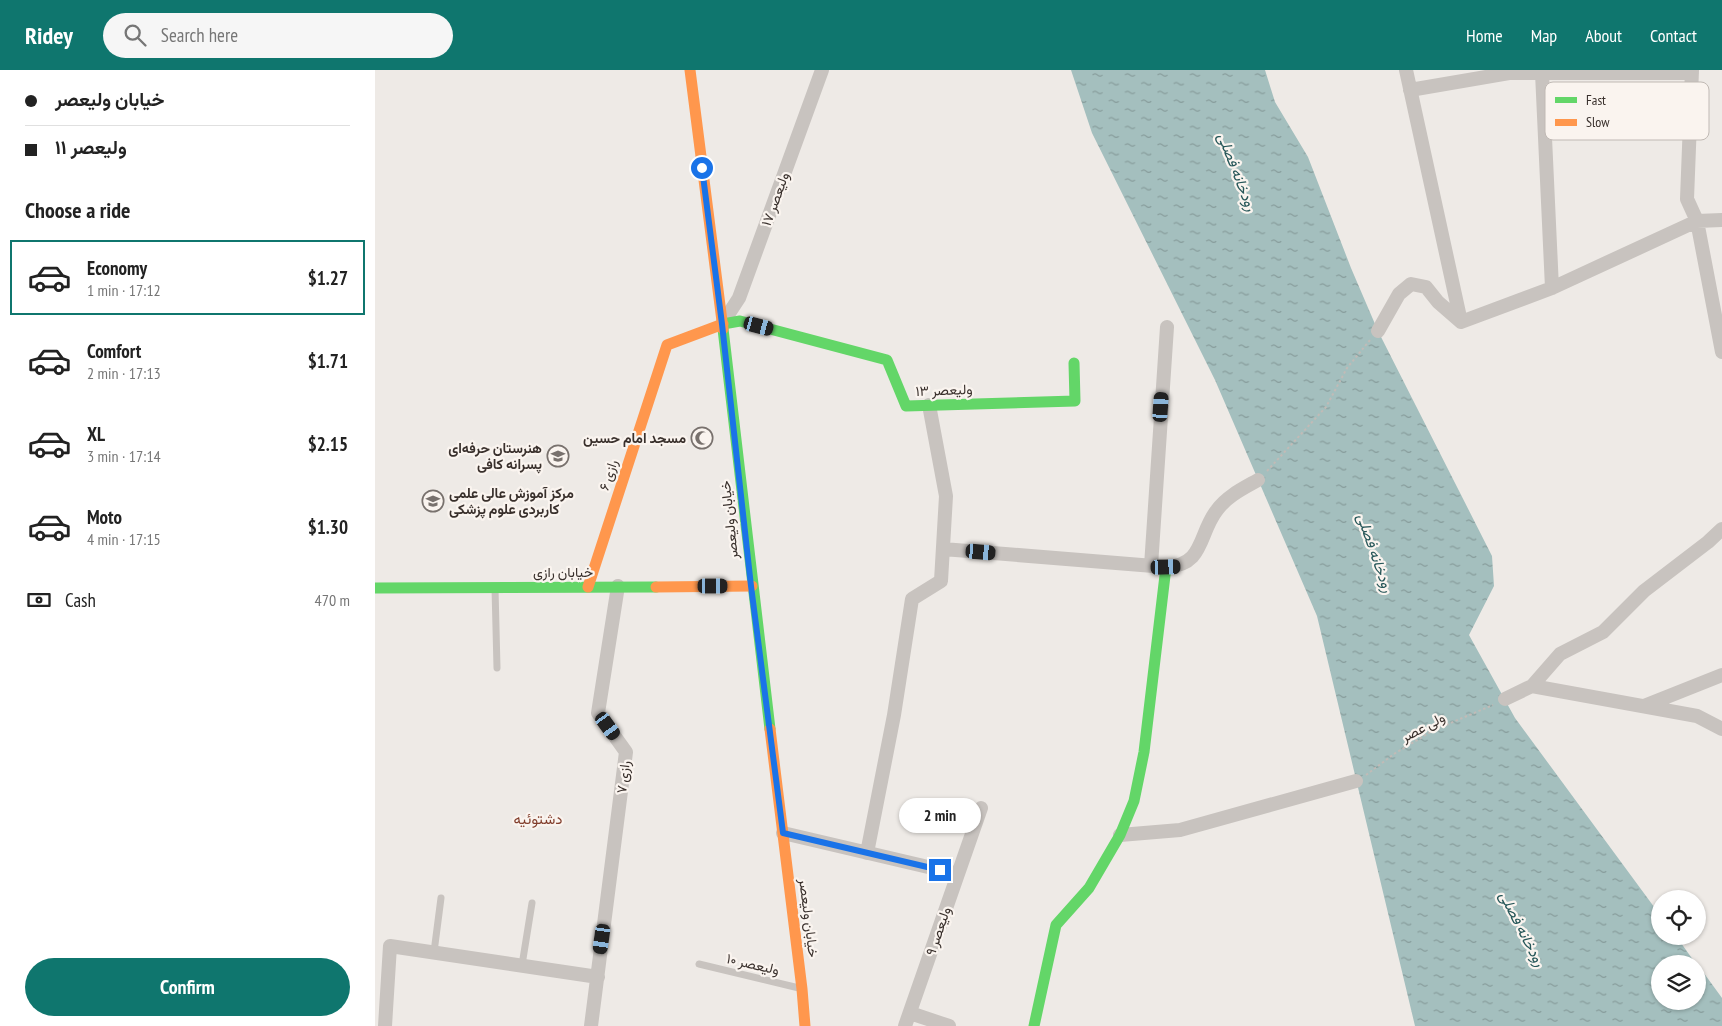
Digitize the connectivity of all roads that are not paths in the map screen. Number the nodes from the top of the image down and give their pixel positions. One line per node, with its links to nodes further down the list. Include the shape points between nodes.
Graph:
1 (690, 70): 15 (street, خیابان ولیعصر)
2 (821, 70): 15 (street, ولیعصر ۱۷, via 739,298)
3 (1405, 70): 7 (street)
4 (1509, 71): 6 (street); 7 (street)
5 (1692, 71): 6 (street)
6 (1542, 73): 8 (street)
7 (1410, 90): 14 (street)
8 (1545, 138)
9 (1545, 140): 13 (street)
10 (1689, 140): 12 (street, via 1687,199)
11 (1722, 220): 12 (street)
12 (1697, 221): 13 (street); 18 (street)
13 (1552, 288): 14 (street)
14 (1461, 322): 17 (street, via 1438,302 1426,286 1411,284 1399,294)
15 (722, 324): 20 (street, ولیعصر ۱۳, via 740,321 887,360 906,406); 27 (street, خیابان ولیعصر); 29 (street, رازی ۶, via 667,345)
16 (1167, 327): 24 (street)
17 (1378, 331)
18 (1722, 352)
19 (1074, 363): 20 (street, ولیعصر ۱۳, via 1075,401)
20 (929, 405): 23 (street, via 946,496)
21 (1259, 480): 25 (street, via 1233,494 1217,510 1193,558 1179,566)
22 (1722, 529): 33 (street, via 1644,591 1603,632 1560,654)
23 (943, 550): 24 (street); 41 (street, via 941,582 911,599 894,715)
24 (1151, 566): 25 (street)
25 (1166, 567): 40 (street, via 1145,752 1134,800)
26 (618, 586): 27 (street, خیابان رازی); 29 (street, خیابان رازی); 48 (street, رازی ۷, via 598,714 627,752)
27 (751, 586): 39 (street, خیابان ولیعصر)
28 (495, 587): 29 (street, خیابان رازی); 30 (street, خیابان رازی); 31 (lane)
29 (588, 587)
30 (375, 588)
31 (497, 668)
32 (1722, 675): 35 (street)
33 (1532, 686): 34 (street); 35 (street)
34 (1505, 699)
35 (1643, 706): 36 (street, via 1697,716)
36 (1722, 729)
37 (1356, 781): 40 (street, via 1180,830)
38 (981, 808): 42 (street, ولیعصر ۹)
39 (783, 833): 41 (street); 49 (street, خیابان ولیعصر)
40 (1120, 835): 56 (street, via 1089,888 1056,924)
41 (867, 852): 42 (street)
42 (958, 874): 51 (street, ولیعصر ۹)
43 (441, 898): 45 (lane)
44 (532, 903): 47 (lane)
45 (434, 952): 47 (street); 50 (street, via 390,946)
46 (699, 964): 49 (lane, ولیعصر ۱۰)
47 (522, 966): 48 (street)
48 (597, 977): 53 (street, رازی ۷)
49 (802, 989): 54 (street, خیابان ولیعصر)
50 (381, 1011): 52 (street)
51 (908, 1019): 55 (street)
52 (385, 1026)
53 (591, 1026)
54 (805, 1026)
55 (949, 1026)
56 (1033, 1026)

